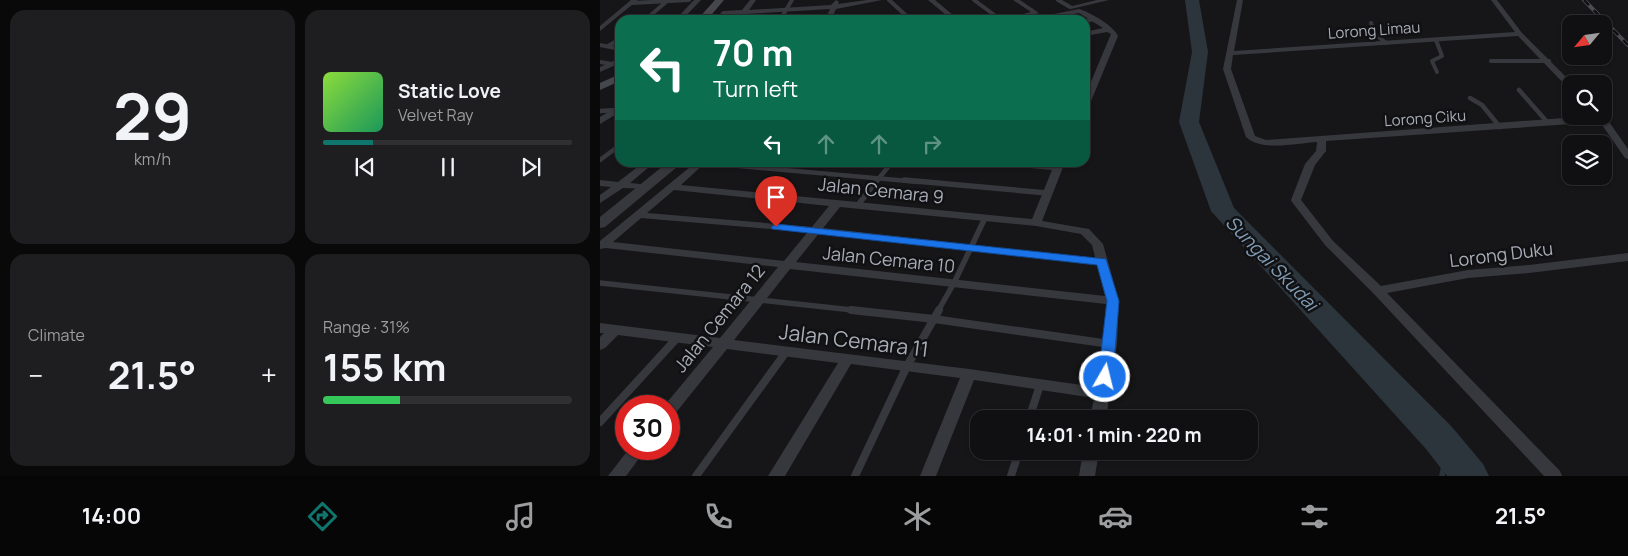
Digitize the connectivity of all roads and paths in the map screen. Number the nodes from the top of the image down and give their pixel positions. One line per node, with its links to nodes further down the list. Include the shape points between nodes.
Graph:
1 (689, 0): 18 (lane)
2 (698, 0): 26 (street)
3 (720, 0): 27 (main road)
4 (732, 0): 28 (main road)
5 (753, 0): 22 (street)
6 (792, 0): 21 (lane)
7 (837, 0): 19 (street)
8 (879, 0): 19 (street)
9 (889, 0): 33 (lane)
10 (931, 0): 34 (street)
11 (974, 0): 35 (lane)
12 (1016, 0): 23 (street)
13 (1058, 0): 20 (lane)
14 (1102, 0): 20 (street)
15 (1240, 0): 48 (street)
16 (1494, 0): 45 (street)
17 (633, 1): 18 (lane); 24 (street)
18 (666, 1): 25 (lane)
19 (834, 7): 21 (street); 32 (street)
20 (1070, 7): 23 (street)
21 (787, 10): 22 (street); 31 (lane)
22 (743, 12): 29 (street); 30 (street)
23 (1036, 13): 36 (street)
24 (616, 15)
25 (651, 15)
26 (683, 15)
27 (706, 15)
28 (721, 15)
29 (729, 15)
30 (741, 15)
31 (784, 15)
32 (830, 15)
33 (906, 15)
34 (950, 15)
35 (994, 15)
36 (1026, 15)
37 (1056, 15): 38 (street, via 1073,12)
38 (1080, 15)
39 (615, 16): 42 (street)
40 (1090, 18): 43 (street)
41 (1371, 23): 47 (lane, via 1374,34)
42 (600, 29)
43 (1110, 29): 44 (street); 60 (street, via 1115,36)
44 (1090, 33)
45 (1520, 34): 46 (street, Lorong Limau); 49 (street)
46 (1436, 40): 47 (street, Lorong Limau); 55 (lane, via 1442,56 1433,59)
47 (1386, 43): 48 (street, Lorong Limau)
48 (1230, 53): 72 (street, Lorong Ciku, via 1227,69 1251,137 1266,143)
49 (1549, 61): 52 (lane); 56 (street)
50 (600, 62): 53 (lane)
51 (615, 62): 53 (street)
52 (1491, 62)
53 (612, 64): 54 (street)
54 (600, 70)
55 (1437, 72)
56 (1562, 76)
57 (615, 80): 58 (main road)
58 (600, 87)
59 (615, 87): 62 (main road)
60 (1090, 90)
61 (1519, 90): 69 (lane)
62 (600, 94)
63 (1470, 98): 71 (lane, via 1482,105)
64 (600, 111): 65 (lane)
65 (615, 112)
66 (615, 113): 67 (street)
67 (600, 121)
68 (1562, 122): 69 (street, Lorong Ciku)
69 (1548, 123): 71 (street, Lorong Ciku)
70 (1607, 125): 74 (street)
71 (1500, 126): 72 (street, Lorong Ciku)
72 (1322, 140): 103 (street, via 1321,151 1310,164 1296,200 1329,243)
73 (615, 149): 75 (lane)
74 (1628, 156)
75 (600, 160)
76 (644, 167): 84 (street)
77 (671, 167): 85 (street)
78 (696, 167): 86 (street)
79 (752, 167): 82 (lane)
80 (888, 167): 82 (lane)
81 (1058, 167): 87 (street)
82 (880, 178): 87 (lane); 90 (lane)
83 (600, 183): 84 (street)
84 (622, 184): 85 (street); 88 (street)
85 (646, 187): 94 (street)
86 (672, 187): 89 (street, Jalan Cemara 9); 91 (street)
87 (1047, 193): 93 (street)
88 (600, 200)
89 (838, 203): 90 (street, Jalan Cemara 9); 95 (street, Jalan Cemara 12)
90 (858, 205): 92 (street, Jalan Cemara 9)
91 (638, 215): 95 (lane); 96 (street)
92 (985, 218): 93 (street, Jalan Cemara 9); 97 (lane)
93 (1036, 222): 99 (street, Jalan Cemara 9, via 1085,231 1097,244)
94 (600, 224)
95 (816, 230): 97 (lane); 100 (street, Jalan Cemara 12)
96 (601, 245): 100 (street, Jalan Cemara 10)
97 (970, 248): 99 (lane); 102 (lane)
98 (1628, 257): 103 (street, Lorong Duku, via 1468,274)
99 (1102, 262): 105 (street)
100 (787, 265): 102 (street, Jalan Cemara 10); 104 (street, Jalan Cemara 12)
101 (600, 283): 104 (lane)
102 (954, 284): 105 (street, Jalan Cemara 10); 106 (lane)
103 (1378, 291): 133 (street)
104 (758, 300): 106 (lane); 110 (street, Jalan Cemara 12)
105 (1113, 301): 111 (street)
106 (934, 318): 111 (lane); 115 (lane)
107 (600, 328): 108 (street, Jalan Cemara 11)
108 (615, 330): 109 (street, Jalan Cemara 11); 112 (street)
109 (677, 338): 110 (street, Jalan Cemara 11); 122 (lane)
110 (723, 344): 113 (street, Jalan Cemara 11); 119 (street, Jalan Cemara 12)
111 (1110, 344): 118 (street)
112 (600, 345)
113 (786, 352): 114 (street, Jalan Cemara 11); 127 (lane)
114 (847, 359): 115 (street, Jalan Cemara 11); 128 (street)
115 (907, 366): 116 (street, Jalan Cemara 11); 129 (lane)
116 (969, 374): 117 (street, Jalan Cemara 11); 130 (street)
117 (1040, 385): 118 (street, Jalan Cemara 11); 120 (lane)
118 (1103, 394): 121 (street)
119 (680, 397)
120 (1032, 410)
121 (1100, 410)
122 (600, 422)
123 (629, 460): 126 (street)
124 (1016, 460): 131 (lane)
125 (1090, 460): 132 (street)
126 (616, 476)
127 (696, 476)
128 (776, 476)
129 (855, 476)
130 (928, 476)
131 (1011, 476)
132 (1086, 476)
133 (1554, 476)

